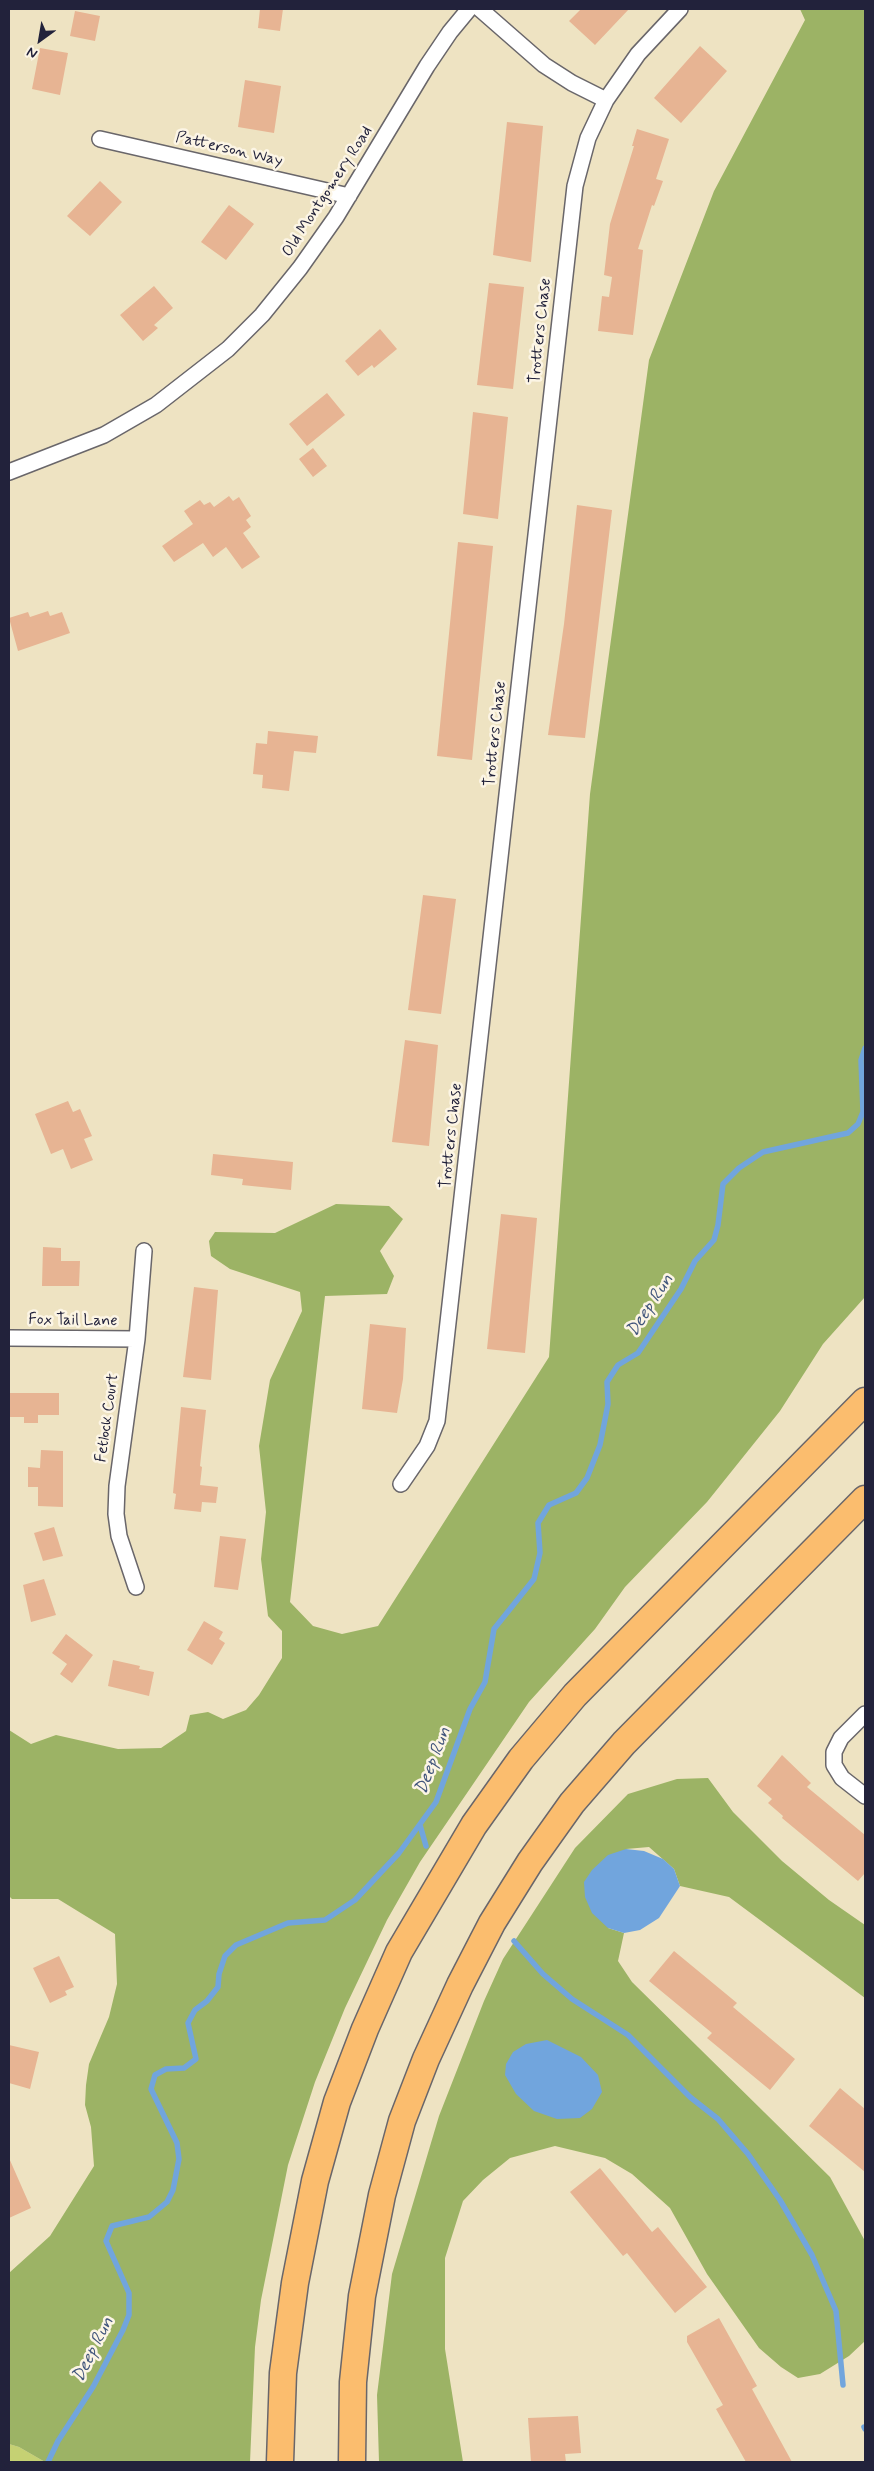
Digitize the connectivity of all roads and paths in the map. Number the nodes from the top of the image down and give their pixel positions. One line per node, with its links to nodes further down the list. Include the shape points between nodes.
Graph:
1 (469, 9): 6 (street, Old Montgomery Road, via 427,66)
2 (480, 9): 4 (street, via 544,65)
3 (680, 9): 4 (street, Trotters Chase, via 638,54)
4 (606, 100): 14 (street, Trotters Chase, via 588,138 575,186 437,1421 427,1446)
5 (100, 139): 6 (street, Patterson Way)
6 (349, 196): 7 (street, Old Montgomery Road, via 300,268 262,315 228,349 156,405 104,434)
7 (9, 472)
8 (144, 1251): 10 (street, Fetlock Court)
9 (9, 1338): 10 (street, Fox Tail Lane)
10 (137, 1339): 17 (street, Fetlock Court, via 116,1514 119,1536)
11 (865, 1390): 13 (highway)
12 (865, 1401): 13 (highway)
13 (791, 1474): 21 (highway, via 575,1695 521,1759 474,1825 399,1952 337,2102 315,2181 285,2355)
14 (401, 1484)
15 (865, 1499): 18 (highway)
16 (865, 1516): 18 (highway)
17 (136, 1587)
18 (765, 1598): 22 (highway, via 624,1743 572,1803 492,1923 460,1986 402,2121 382,2195 362,2296 353,2382)
19 (865, 1714): 20 (street, via 841,1738 834,1752 834,1764 842,1778)
20 (865, 1796)
21 (280, 2462)
22 (352, 2462)

